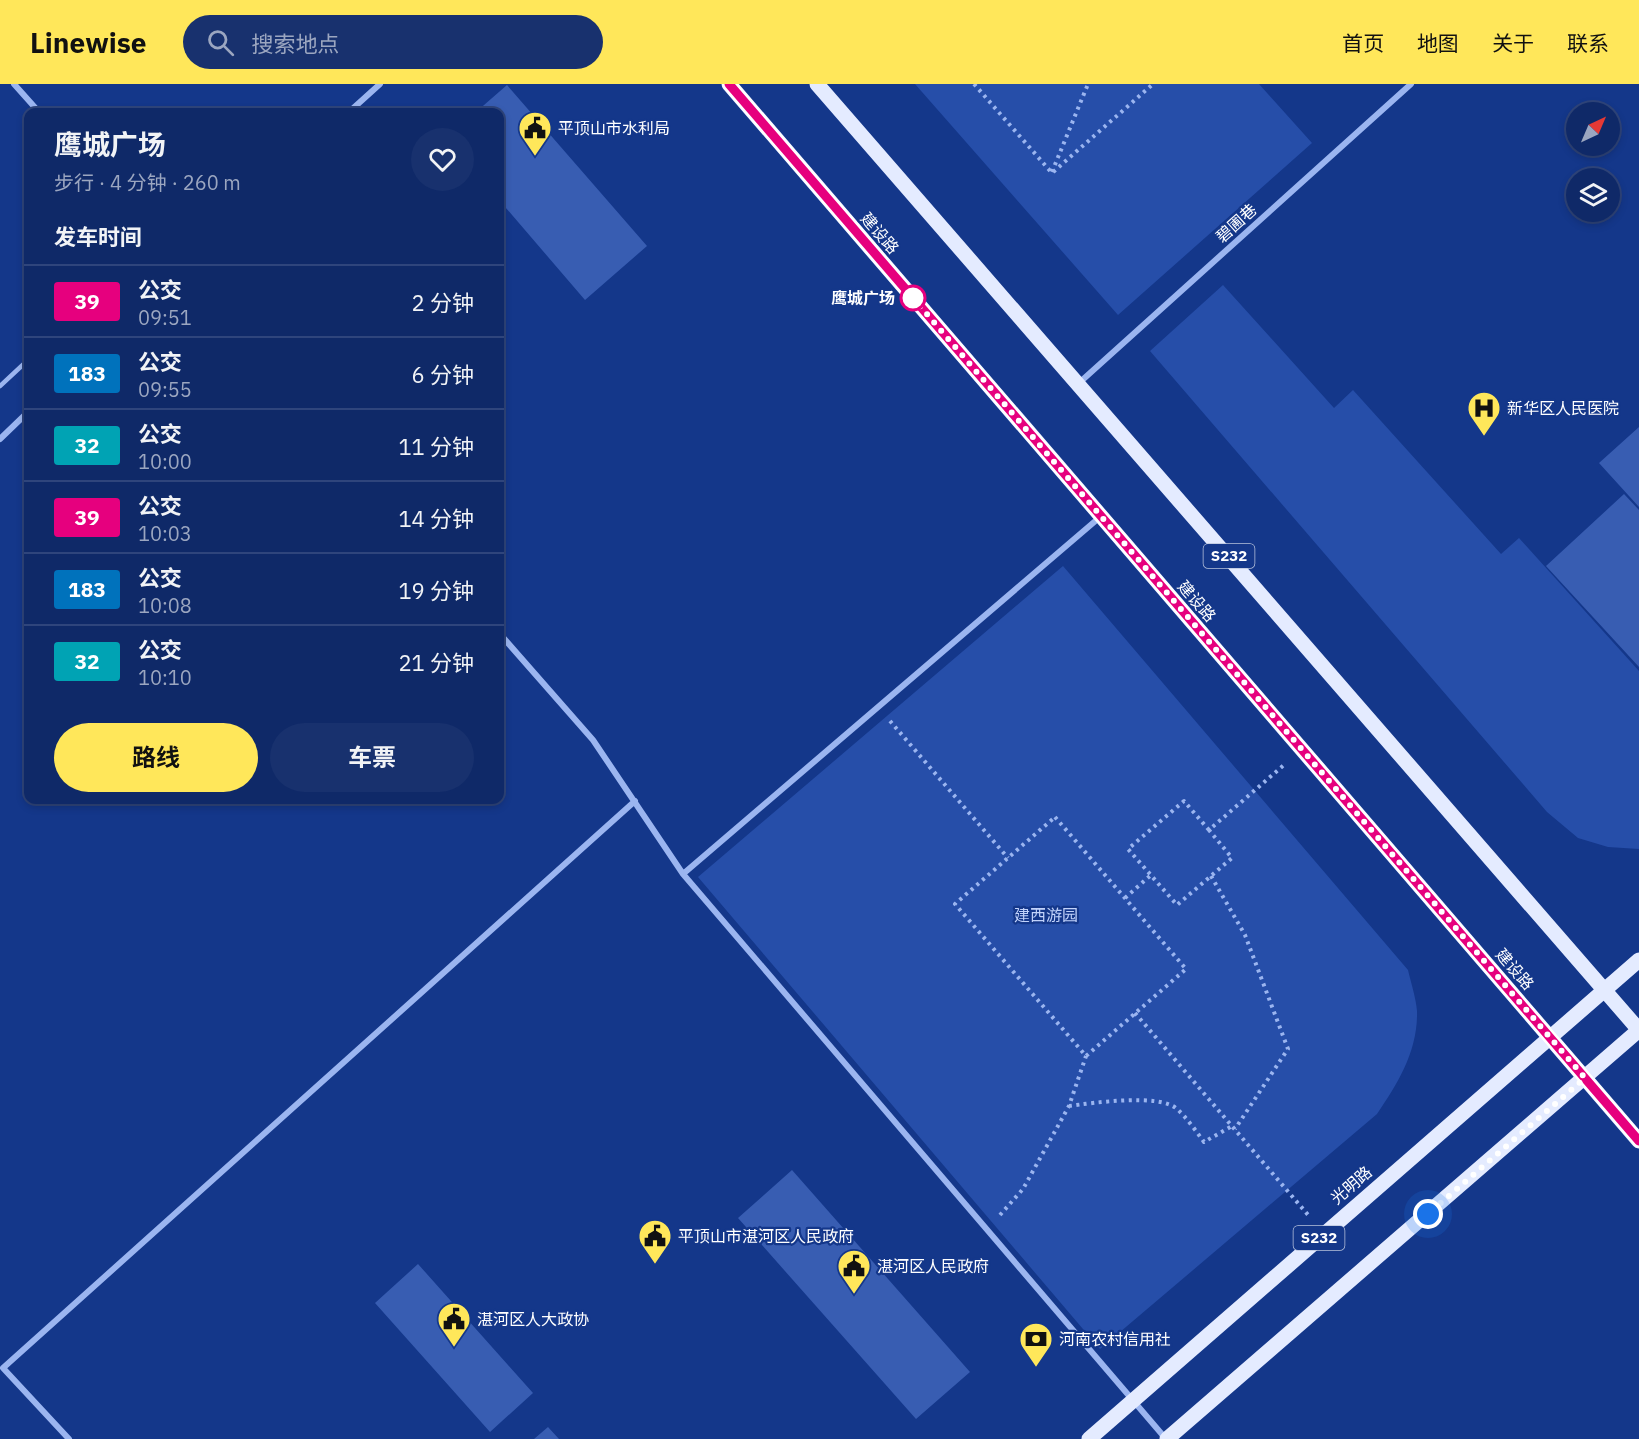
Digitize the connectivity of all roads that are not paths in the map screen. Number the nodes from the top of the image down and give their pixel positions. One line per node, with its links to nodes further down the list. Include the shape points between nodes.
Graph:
1 (14, 84): 6 (street)
2 (380, 84): 7 (street)
3 (729, 84): 13 (main road, 建设路)
4 (817, 84): 9 (main road, S232)
5 (1410, 84): 9 (street, 碧圃巷)
6 (35, 108)
7 (353, 108)
8 (24, 364): 10 (lane)
9 (1079, 383): 18 (main road, S232)
10 (0, 386)
11 (24, 416): 12 (street)
12 (0, 439)
13 (1101, 516): 16 (street); 20 (main road, 建设路)
14 (504, 639): 15 (street, via 594,740)
15 (634, 801): 16 (street); 24 (street, via 3,1368)
16 (683, 874): 23 (street)
17 (1639, 960): 18 (main road, 光明路)
18 (1604, 989): 19 (main road, S232); 20 (main road, 光明路)
19 (1639, 1030): 21 (main road, S232)
20 (1549, 1036): 21 (main road, 建设路); 23 (main road, 光明路 / S232)
21 (1585, 1078): 22 (main road, 建设路); 26 (main road, S232)
22 (1639, 1141)
23 (1133, 1401): 25 (main road, 光明路 / S232); 26 (street)
24 (69, 1439)
25 (1089, 1439)
26 (1166, 1439)

